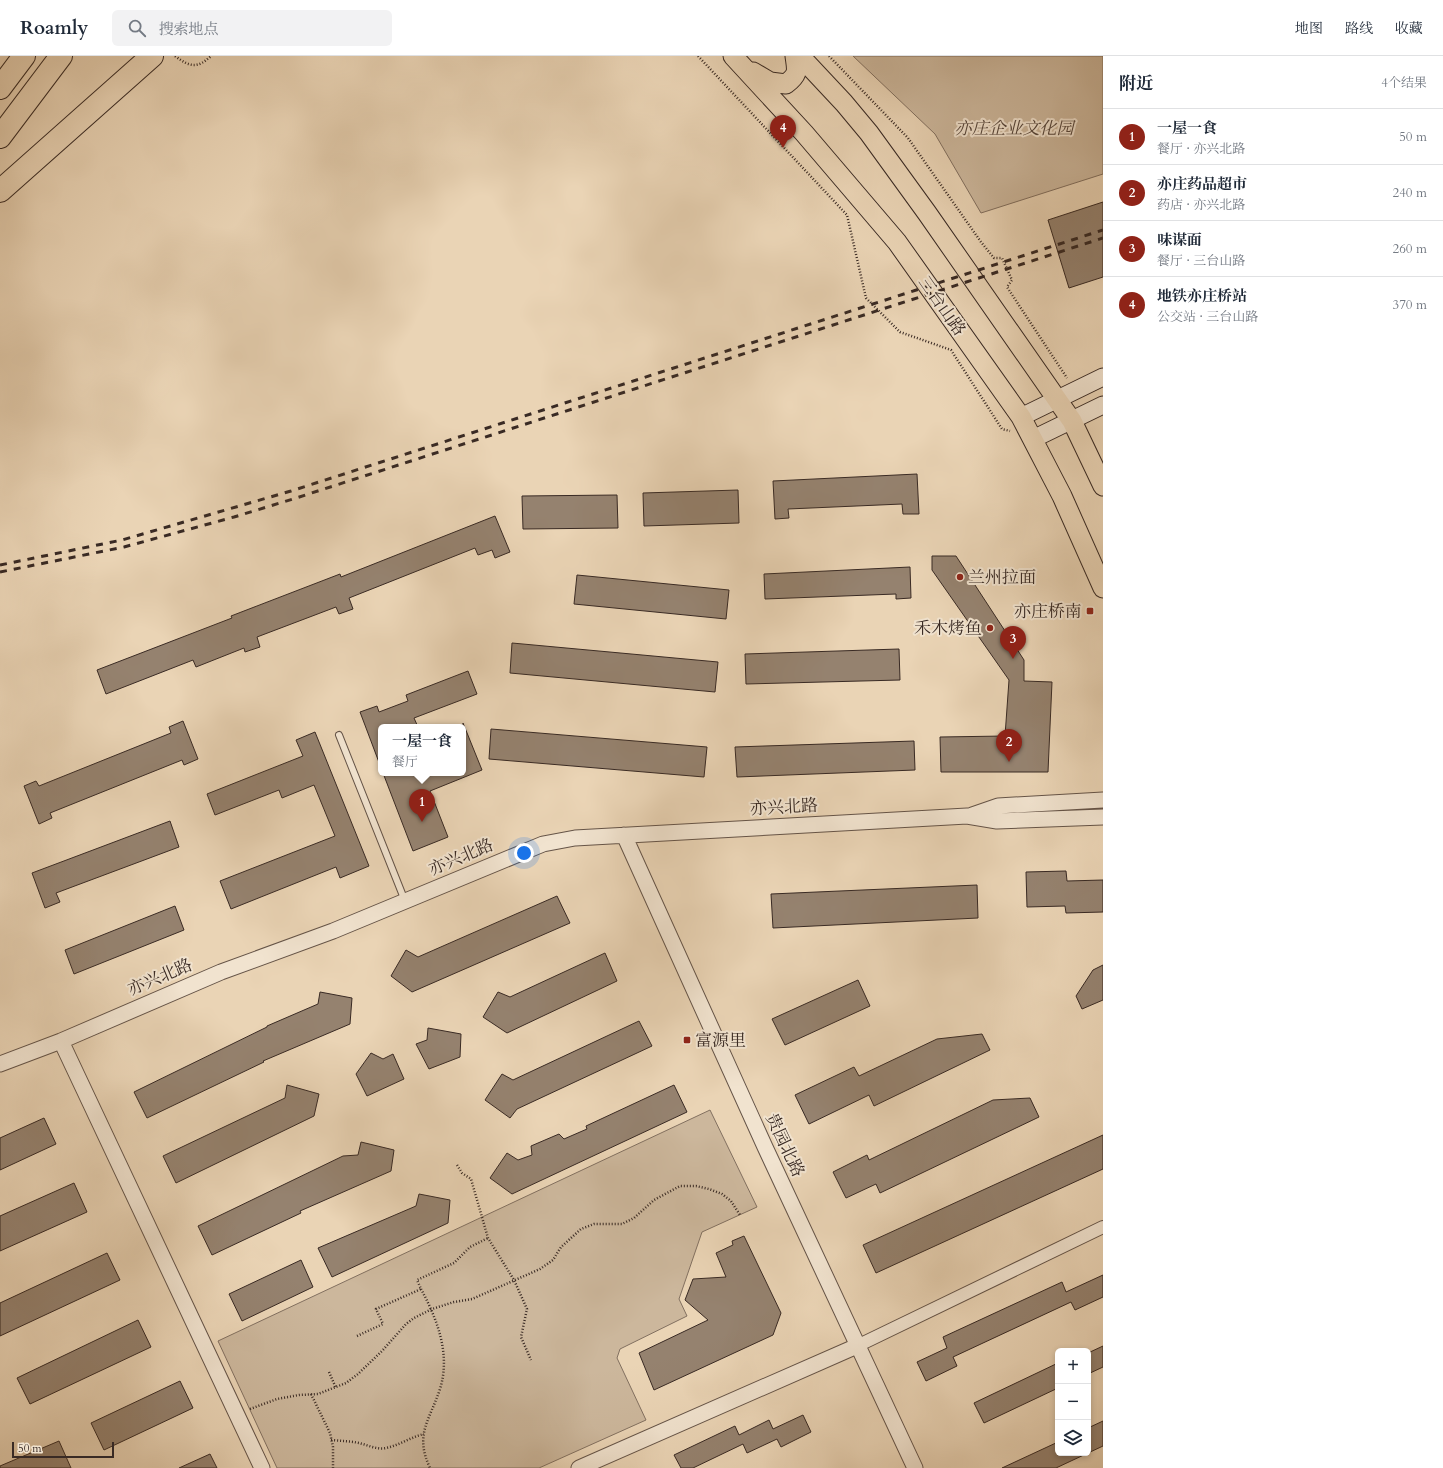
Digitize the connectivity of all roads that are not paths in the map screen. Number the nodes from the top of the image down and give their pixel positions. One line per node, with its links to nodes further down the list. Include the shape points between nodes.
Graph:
1 (24, 56): 7 (highway)
2 (60, 56): 8 (highway)
3 (151, 56): 9 (highway)
4 (795, 56): 6 (main road, via 794,77 786,84 770,82)
5 (800, 56): 11 (main road, via 869,133)
6 (737, 60): 13 (main road, 三台山路, via 804,133 897,242)
7 (0, 88)
8 (0, 137)
9 (0, 191)
10 (1103, 377): 11 (main road)
11 (1057, 399): 13 (main road); 14 (main road)
12 (1103, 406): 14 (main road)
13 (1021, 417): 15 (main road, 三台山路)
14 (1072, 421): 15 (main road); 16 (main road)
15 (1033, 439): 17 (main road, 三台山路, via 1062,496)
16 (1103, 486)
17 (1103, 588)
18 (339, 735): 23 (lane)
19 (1103, 800): 20 (street, 亦兴北路, via 998,806)
20 (967, 816): 21 (street, 亦兴北路, via 997,821); 22 (street, 亦兴北路)
21 (1103, 817)
22 (624, 835): 23 (street, 亦兴北路, via 575,838 543,844); 27 (street, 贵园北路)
23 (405, 901): 24 (street, 亦兴北路, via 333,931 221,972)
24 (61, 1041): 25 (street, 亦兴北路); 28 (street)
25 (0, 1064)
26 (1103, 1227): 27 (street)
27 (857, 1346): 29 (street); 30 (street, 贵园北路)
28 (262, 1468)
29 (579, 1468)
30 (915, 1468)

